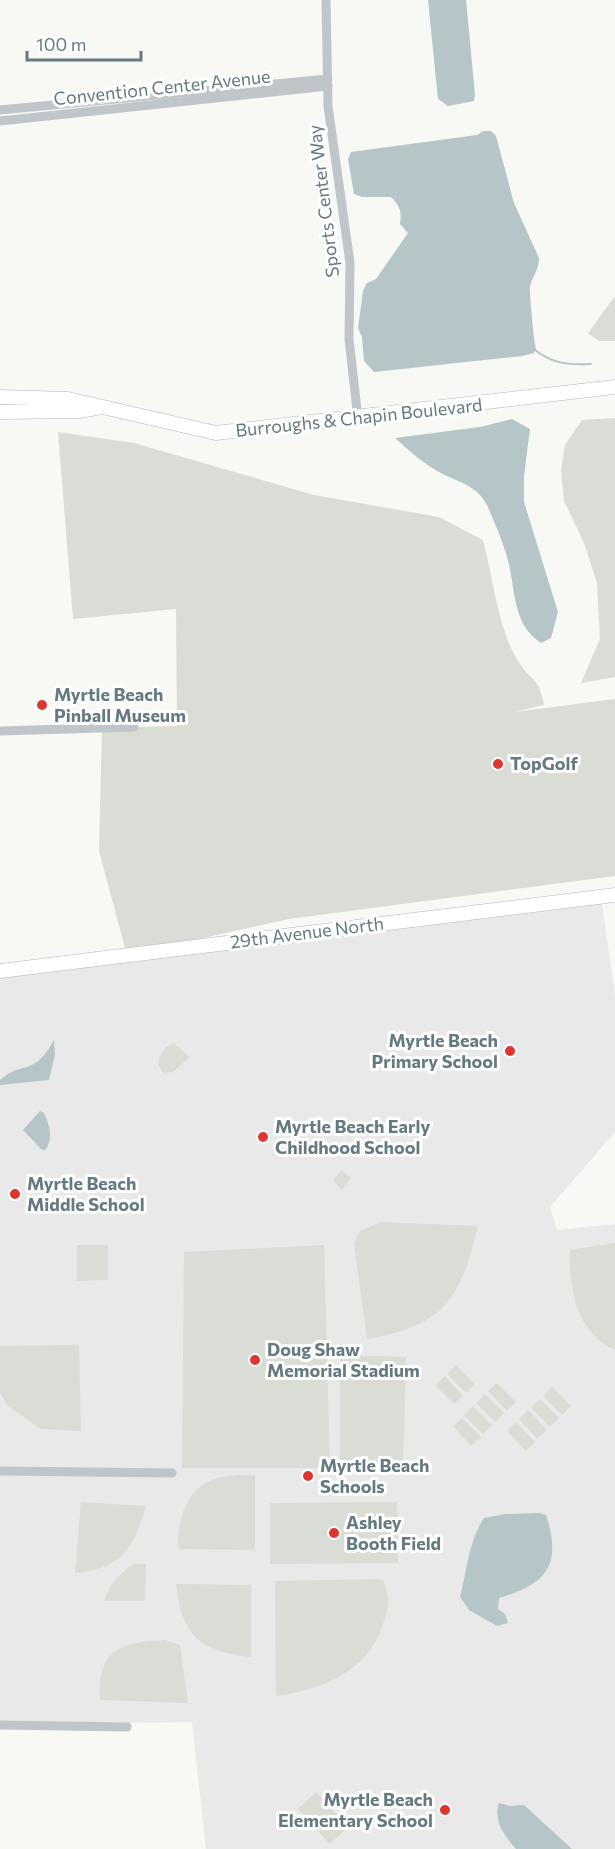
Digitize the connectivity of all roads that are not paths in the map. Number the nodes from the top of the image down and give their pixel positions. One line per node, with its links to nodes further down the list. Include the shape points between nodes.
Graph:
1 (326, 0): 2 (street, Sports Center Way)
2 (328, 83): 3 (street, Convention Center Avenue); 4 (street, Convention Center Avenue); 9 (street, Sports Center Way, via 351,263 349,339)
3 (0, 110)
4 (0, 121)
5 (615, 387): 9 (street, Burroughs & Chapin Boulevard)
6 (0, 397): 7 (street, Burroughs & Chapin Boulevard, via 68,399)
7 (104, 407): 8 (street, Burroughs & Chapin Boulevard); 9 (street, Burroughs & Chapin Boulevard, via 216,433)
8 (0, 412)
9 (358, 419)
10 (134, 728): 11 (street)
11 (0, 731)
12 (615, 895): 13 (street, 29th Avenue North)
13 (0, 971)
14 (0, 1471): 15 (street)
15 (172, 1473)
16 (0, 1725): 17 (street)
17 (127, 1727)

